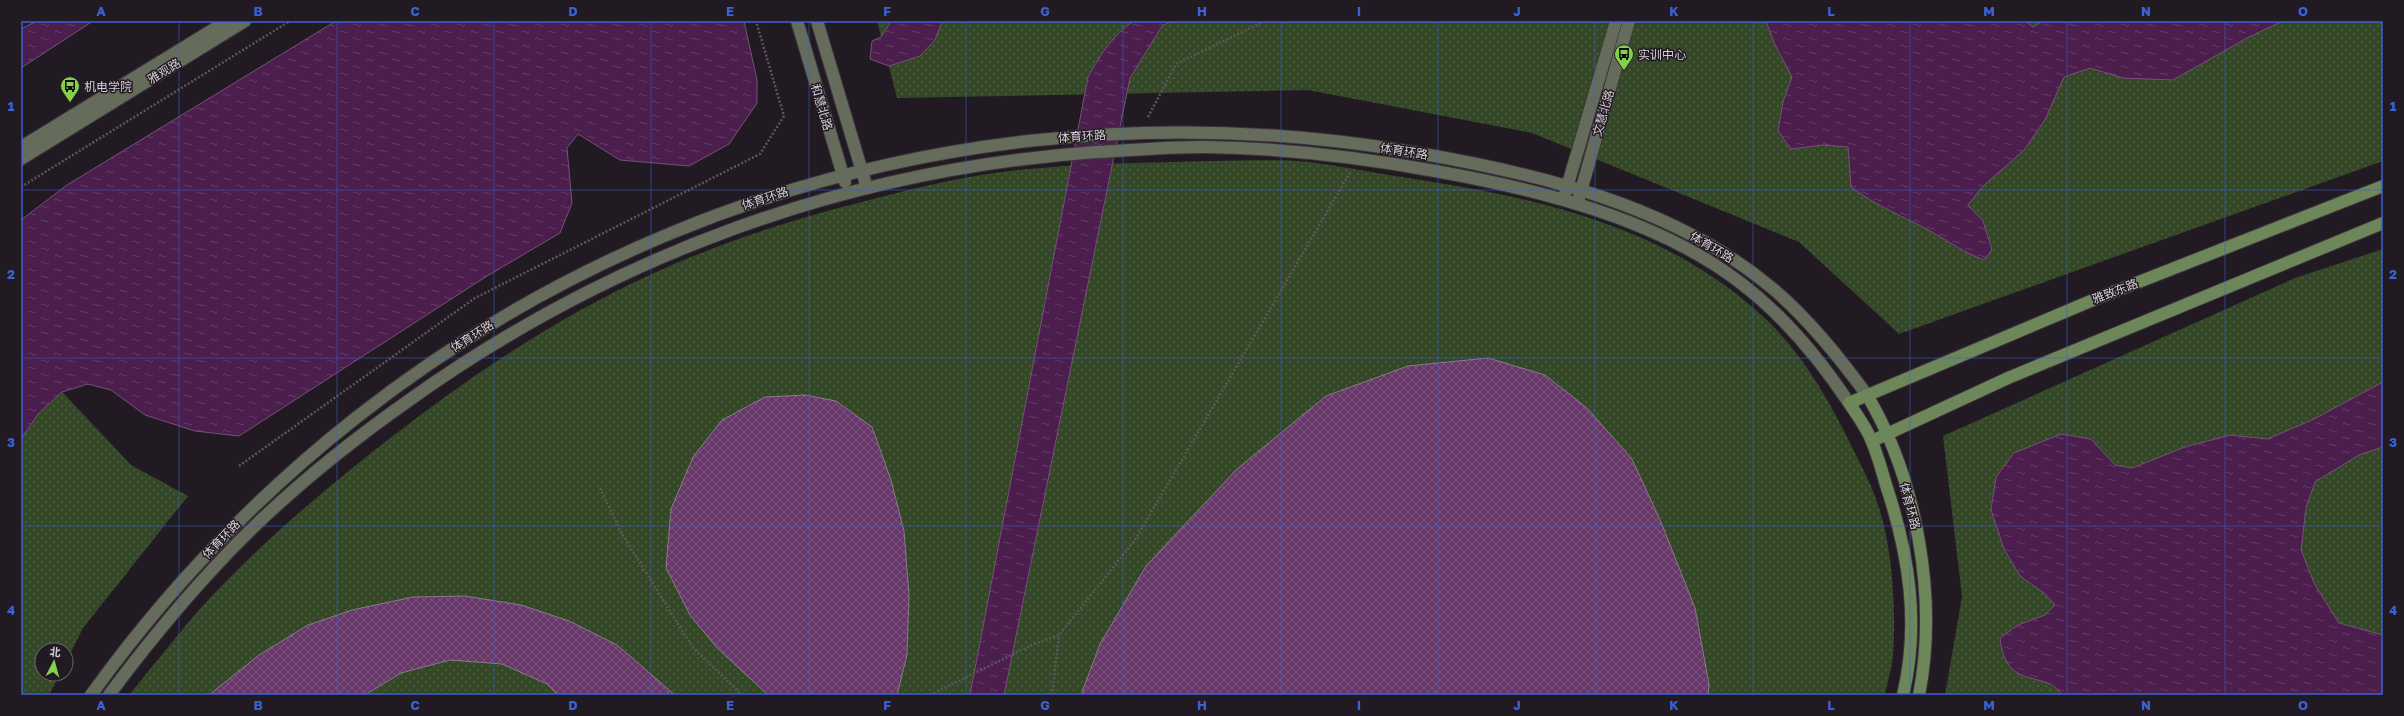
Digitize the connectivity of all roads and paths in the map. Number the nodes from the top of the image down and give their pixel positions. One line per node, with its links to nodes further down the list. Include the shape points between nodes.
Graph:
1 (227, 21): 11 (main road, 雅观路)
2 (245, 21): 13 (main road, 雅观路)
3 (290, 21): 17 (path)
4 (756, 21): 29 (path, via 784,116 760,154 475,298)
5 (797, 21): 15 (main road, 和慧北路)
6 (817, 21): 14 (main road, 和慧北路)
7 (1265, 21): 10 (path, via 1176,64)
8 (1616, 21): 18 (main road, 文慧北路)
9 (1629, 21): 20 (main road, 文慧北路)
10 (1148, 117)
11 (21, 148)
12 (1358, 158): 19 (main road, 体育环路, via 1236,148 1126,150 960,167); 22 (main road, 体育环路, via 1448,173); 31 (path, via 1135,540)
13 (21, 159)
14 (862, 170): 15 (main road, 体育环路); 18 (main road, 体育环路, via 962,150 1058,137 1127,132 1244,133 1380,146 1476,163); 19 (main road, 和慧北路)
15 (843, 176): 21 (main road, 和慧北路); 32 (main road, 体育环路, via 734,208 654,240 520,307 408,378 343,427 240,520 182,581 125,649)
16 (2383, 186): 25 (main road, 雅致东路, via 2093,300)
17 (21, 187)
18 (1567, 187): 20 (main road, 体育环路); 22 (main road, 文慧北路)
19 (867, 188): 21 (main road, 体育环路)
20 (1581, 191): 23 (main road, 文慧北路); 25 (main road, 体育环路, via 1677,227 1713,246 1773,288 1802,317)
21 (848, 193): 33 (main road, 体育环路, via 741,226 622,275 519,327 457,366 355,439 264,518 212,570)
22 (1563, 201): 23 (main road, 体育环路)
23 (1577, 205): 26 (main road, 体育环路, via 1659,234 1739,281 1784,321 1826,368)
24 (2383, 223): 27 (main road, via 2008,378)
25 (1867, 395): 26 (main road, 雅致东路); 27 (main road, 体育环路)
26 (1849, 402): 28 (main road, 体育环路)
27 (1888, 435): 28 (main road); 38 (main road, 体育环路, via 1912,508 1920,547 1926,604 1923,677)
28 (1872, 441): 37 (main road, 体育环路, via 1895,513 1912,597 1912,640)
29 (238, 466)
30 (600, 488): 34 (path, via 622,534 693,648)
31 (1059, 635): 35 (path, via 1032,645); 36 (path)
32 (91, 695)
33 (109, 695)
34 (742, 695)
35 (930, 695)
36 (1052, 695)
37 (1902, 695)
38 (1919, 695)

